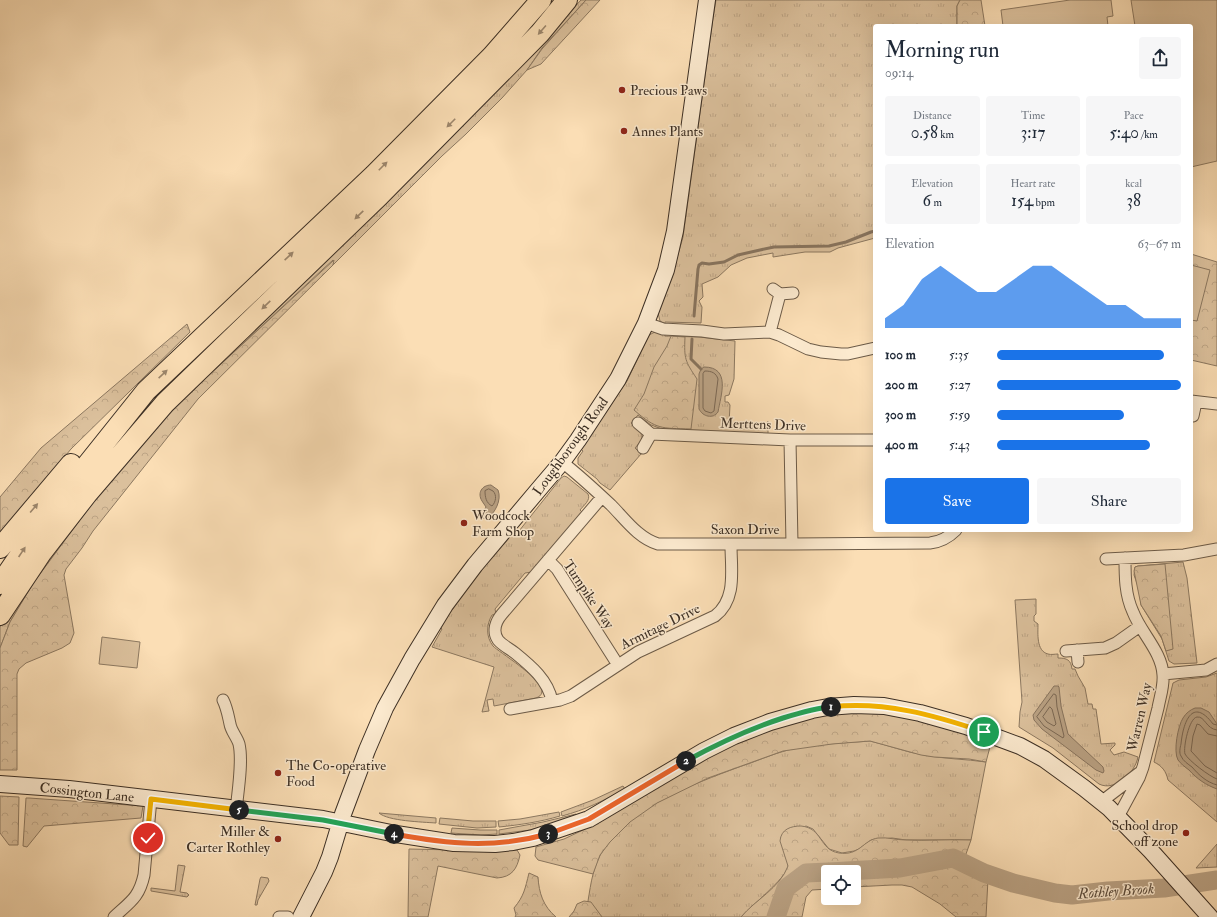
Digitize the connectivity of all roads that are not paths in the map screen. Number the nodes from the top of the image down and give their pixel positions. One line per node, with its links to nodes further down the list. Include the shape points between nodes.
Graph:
1 (541, 0): 8 (highway, one-way to 1, via 374,175 492,56)
2 (567, 0): 28 (highway, one-way to 28, via 540,33 380,195 165,404 87,494 42,552)
3 (707, 0): 5 (street, Loughborough Road, via 675,231 666,270)
4 (793, 293): 6 (street, via 776,291)
5 (646, 323): 6 (street, via 663,329 724,334); 17 (street, Loughborough Road, via 618,379)
6 (770, 332): 7 (street, via 821,352 845,355)
7 (873, 348)
8 (146, 390): 22 (highway, one-way to 8, via 80,454); 27 (highway, one-way to 8, via 74,481)
9 (1193, 401): 10 (street); 11 (street)
10 (1217, 404)
11 (1193, 416)
12 (638, 423): 13 (street)
13 (651, 434): 14 (street, Merttens Drive); 16 (street)
14 (790, 440): 15 (street, Merttens Drive); 20 (street)
15 (873, 440)
16 (643, 448)
17 (562, 462): 18 (street, Saxon Drive); 43 (street, Loughborough Road, via 475,565 445,605 420,645 374,732)
18 (602, 497): 21 (street, Saxon Drive, via 642,536 653,542); 26 (street)
19 (954, 532): 20 (street, Saxon Drive, via 946,538 930,543)
20 (792, 544): 21 (street, Saxon Drive)
21 (731, 545): 32 (street, Armitage Drive, via 731,592 721,611 710,619 638,652)
22 (0, 548)
23 (1217, 549): 24 (street, via 1184,555)
24 (1125, 558): 25 (street); 29 (street, Warren Way, via 1128,598)
25 (1106, 559)
26 (548, 560): 32 (street, Turnpike Way, via 557,569); 35 (street, via 499,617 495,630 499,641 545,682)
27 (0, 584)
28 (0, 616)
29 (1140, 626): 30 (street, via 1109,646 1072,651); 33 (street, Warren Way, via 1153,647)
30 (1078, 662)
31 (1217, 664): 33 (street, via 1206,670)
32 (618, 665): 35 (street, Armitage Drive, via 571,696)
33 (1163, 674): 37 (street, Warren Way, via 1162,688)
34 (224, 700): 41 (street, via 231,727 239,744 240,770)
35 (552, 701): 36 (street, Armitage Drive)
36 (510, 709)
37 (1142, 770): 40 (street, Warren Way); 42 (street, Warren Way)
38 (0, 784): 39 (street, Cossington Lane)
39 (151, 799): 41 (street, Cossington Lane); 44 (street, via 142,886 134,899)
40 (1101, 802): 42 (street, Cossington Lane); 43 (street, Cossington Lane, via 1058,768 1012,743 920,713 884,706 854,705 812,710 734,736 589,819 533,838 495,844 466,844)
41 (236, 810): 43 (street, Cossington Lane)
42 (1118, 817): 48 (street, Cossington Lane)
43 (340, 823): 47 (street, Loughborough Road, via 328,862)
44 (114, 917)
45 (279, 917): 46 (street)
46 (288, 917)
47 (302, 917)
48 (1210, 917)

